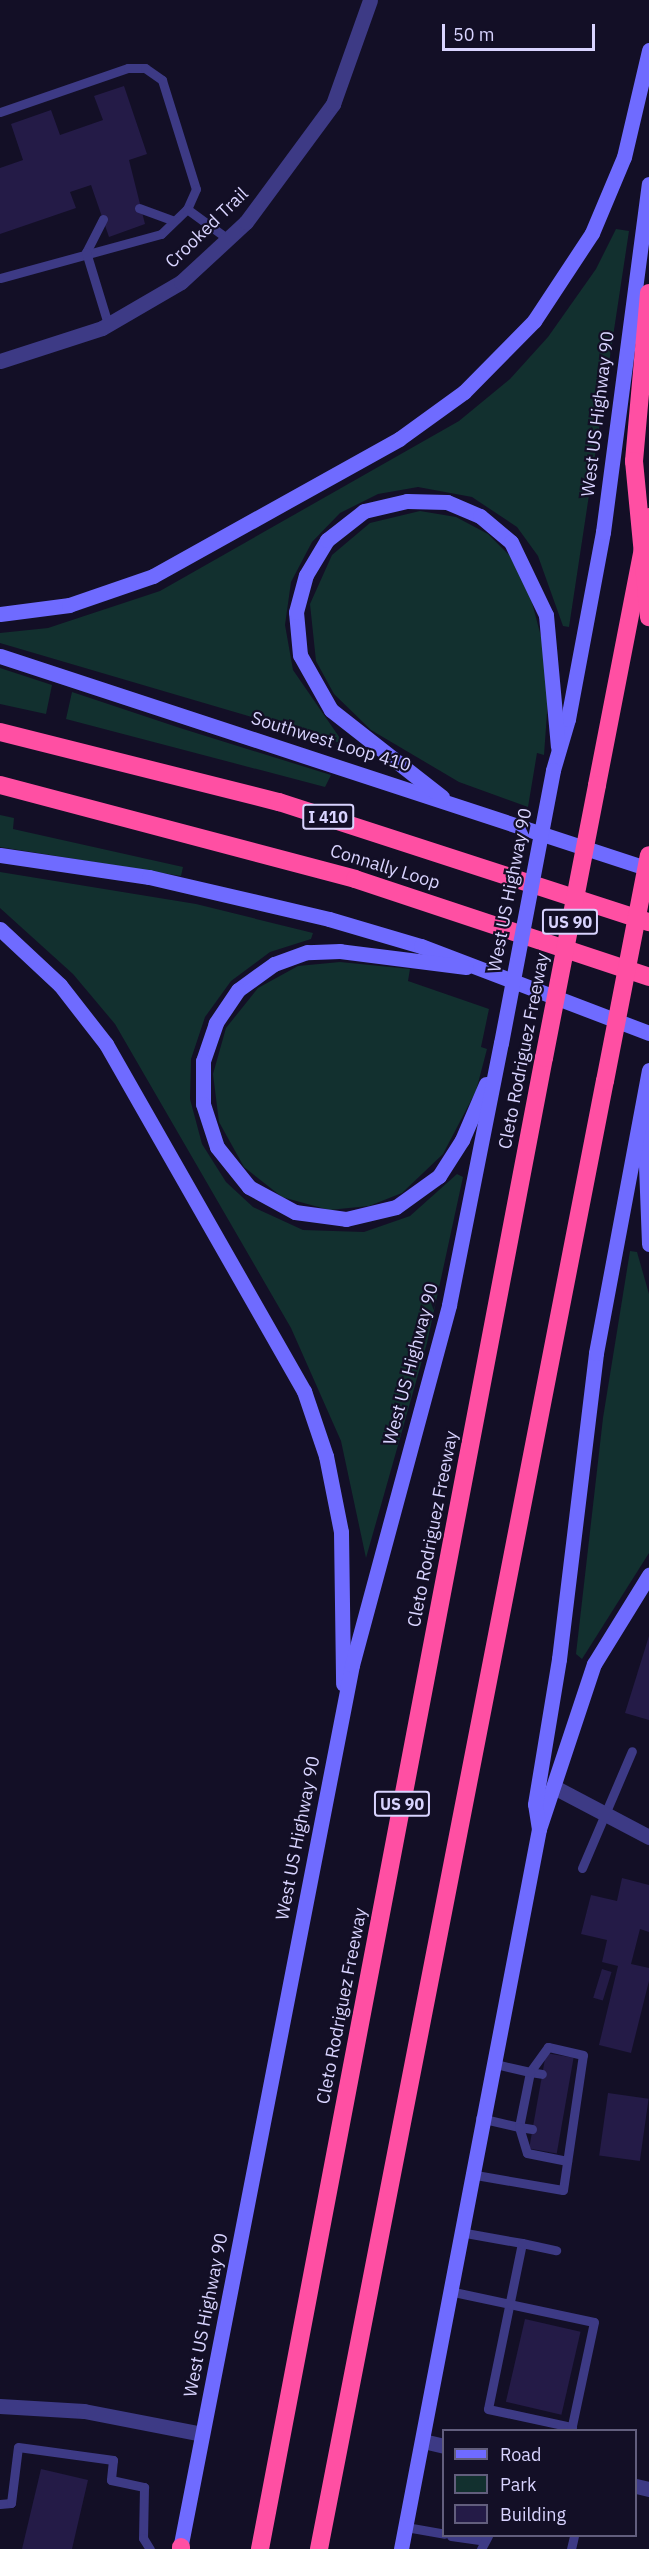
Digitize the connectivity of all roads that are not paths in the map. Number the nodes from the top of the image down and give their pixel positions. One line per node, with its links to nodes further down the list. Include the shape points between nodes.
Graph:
1 (370, 0): 9 (street, Crooked Trail, via 333,104 293,165)
2 (649, 50): 16 (main road, via 624,157 592,233 534,321 464,392 399,439 153,576 69,605)
3 (0, 112): 6 (lane, via 117,71 145,68 162,80 196,189)
4 (649, 184): 20 (main road, West US Highway 90, via 603,532 568,719)
5 (139, 208): 8 (lane)
6 (187, 209): 8 (lane); 9 (lane)
7 (103, 219): 10 (lane)
8 (174, 221): 10 (lane, via 161,234)
9 (228, 239): 13 (street, Crooked Trail, via 181,282)
10 (86, 252): 11 (lane); 13 (lane)
11 (0, 278)
12 (649, 293): 17 (highway, bridge, via 634,451)
13 (108, 324): 14 (street, Crooked Trail)
14 (0, 361)
15 (649, 517): 74 (highway, Cleto Rodriguez Freeway / US 90, bridge)
16 (0, 614)
17 (649, 617)
18 (0, 656): 22 (main road, Southwest Loop 410)
19 (0, 732): 26 (highway, Connally Loop / I 410, via 330,817)
20 (558, 746): 22 (main road, via 546,615 511,542 480,516 447,502 407,501 364,511 327,540 306,575 296,612 300,655 331,710); 31 (main road, West US Highway 90, bridge)
21 (0, 785): 29 (highway, Connally Loop, via 325,870)
22 (442, 797): 25 (main road, Southwest Loop 410)
23 (0, 855): 28 (main road, via 246,897 420,946)
24 (649, 855): 75 (highway, bridge)
25 (649, 869)
26 (649, 922)
27 (0, 929): 36 (main road, via 60,985 110,1051 304,1391 326,1455 341,1532)
28 (466, 967): 30 (main road); 31 (main road, via 331,951 295,956 263,970 230,1000 210,1034 201,1086 208,1125 235,1172 277,1204 325,1218 367,1216 405,1203 439,1176)
29 (649, 977)
30 (649, 1033)
31 (496, 1067): 36 (main road, West US Highway 90, via 449,1305 381,1543)
32 (649, 1070): 33 (main road)
33 (643, 1100): 34 (main road, via 648,1131 643,1180); 40 (main road, via 596,1353 559,1659 535,1804)
34 (649, 1244)
35 (649, 1575): 38 (main road, via 594,1665)
36 (344, 1702): 64 (main road, West US Highway 90)
37 (632, 1751): 39 (lane)
38 (554, 1787): 39 (street); 40 (main road)
39 (606, 1813): 41 (street); 42 (lane)
40 (539, 1829): 43 (main road)
41 (649, 1837)
42 (582, 1868)
43 (492, 2063): 44 (lane); 50 (main road)
44 (530, 2072): 45 (lane); 46 (lane); 49 (lane, via 548,2047 583,2055 574,2083)
45 (542, 2074)
46 (524, 2101): 47 (lane); 51 (lane)
47 (536, 2103)
48 (564, 2109): 49 (lane)
49 (575, 2111): 54 (lane)
50 (480, 2118): 51 (lane); 56 (main road)
51 (519, 2127): 52 (lane); 55 (lane, via 527,2153)
52 (532, 2129)
53 (560, 2133): 54 (lane)
54 (571, 2135): 55 (lane)
55 (567, 2161): 56 (lane, via 563,2190)
56 (470, 2174): 57 (main road)
57 (460, 2232): 58 (lane); 60 (main road)
58 (522, 2243): 59 (lane); 61 (lane)
59 (555, 2250)
60 (449, 2291): 61 (lane); 65 (main road)
61 (511, 2305): 63 (lane, via 488,2409); 63 (lane, via 594,2322)
62 (0, 2406): 64 (street, via 84,2411)
63 (571, 2429)
64 (202, 2434): 72 (main road, West US Highway 90)
65 (423, 2441): 66 (street); 68 (main road)
66 (442, 2446)
67 (0, 2504): 73 (lane, via 11,2503 18,2447 112,2460 111,2480 144,2487 143,2538)
68 (406, 2527): 69 (lane); 76 (main road)
69 (442, 2534)
70 (461, 2537): 71 (lane)
71 (485, 2542)
72 (181, 2548)
73 (150, 2549)
74 (260, 2549)
75 (319, 2549)
76 (401, 2549)

